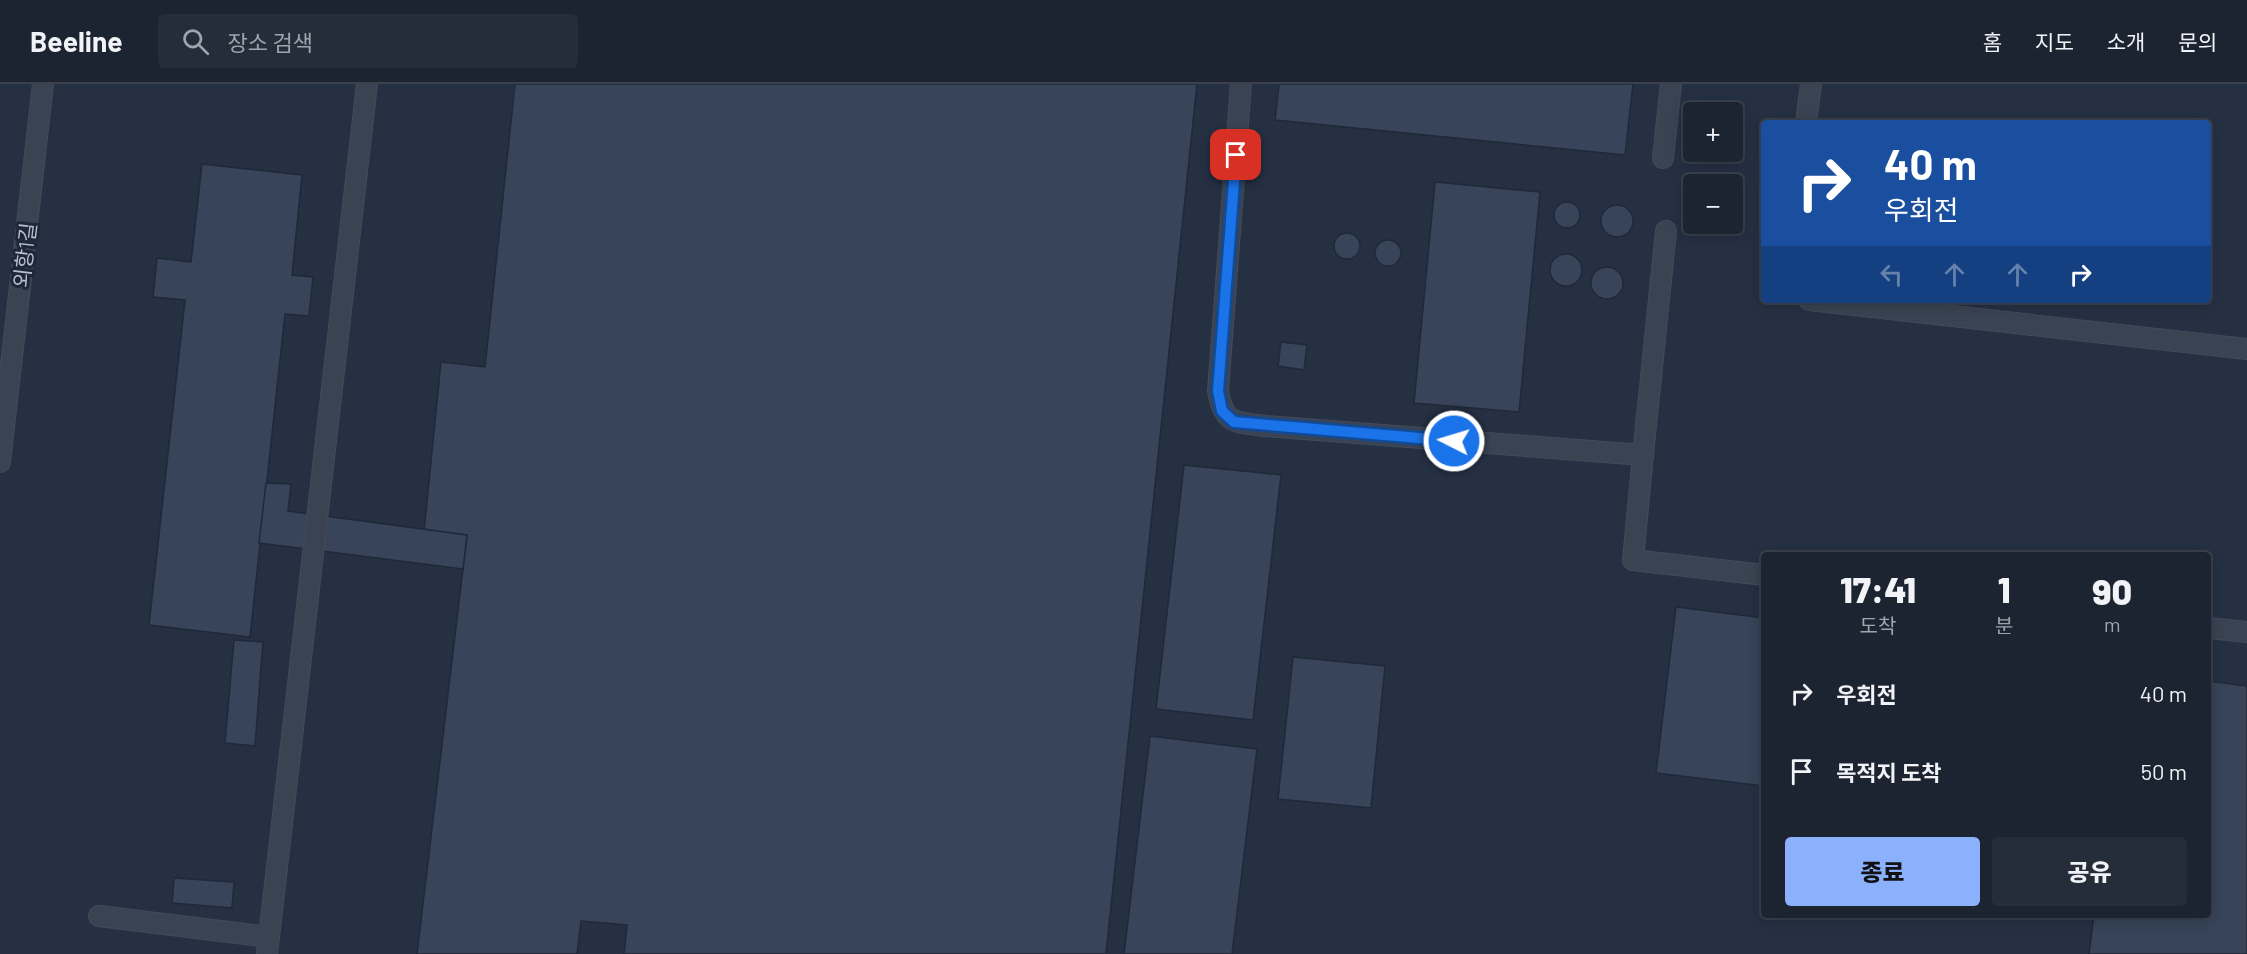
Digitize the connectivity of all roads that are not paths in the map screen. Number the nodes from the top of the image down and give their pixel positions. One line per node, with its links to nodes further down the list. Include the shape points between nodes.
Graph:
1 (44, 84): 12 (lane, 외항1길)
2 (367, 84): 17 (lane)
3 (1241, 84): 11 (lane, via 1218,391 1222,411 1234,422 1265,426)
4 (1671, 84): 7 (lane)
5 (1811, 84): 6 (lane)
6 (1806, 120)
7 (1663, 158)
8 (1666, 231): 11 (lane)
9 (1836, 303): 10 (lane)
10 (2247, 349)
11 (1643, 455): 13 (lane, via 1633,560)
12 (0, 462)
13 (1761, 575)
14 (2211, 628): 15 (lane)
15 (2247, 632)
16 (99, 916): 17 (lane)
17 (268, 945)

